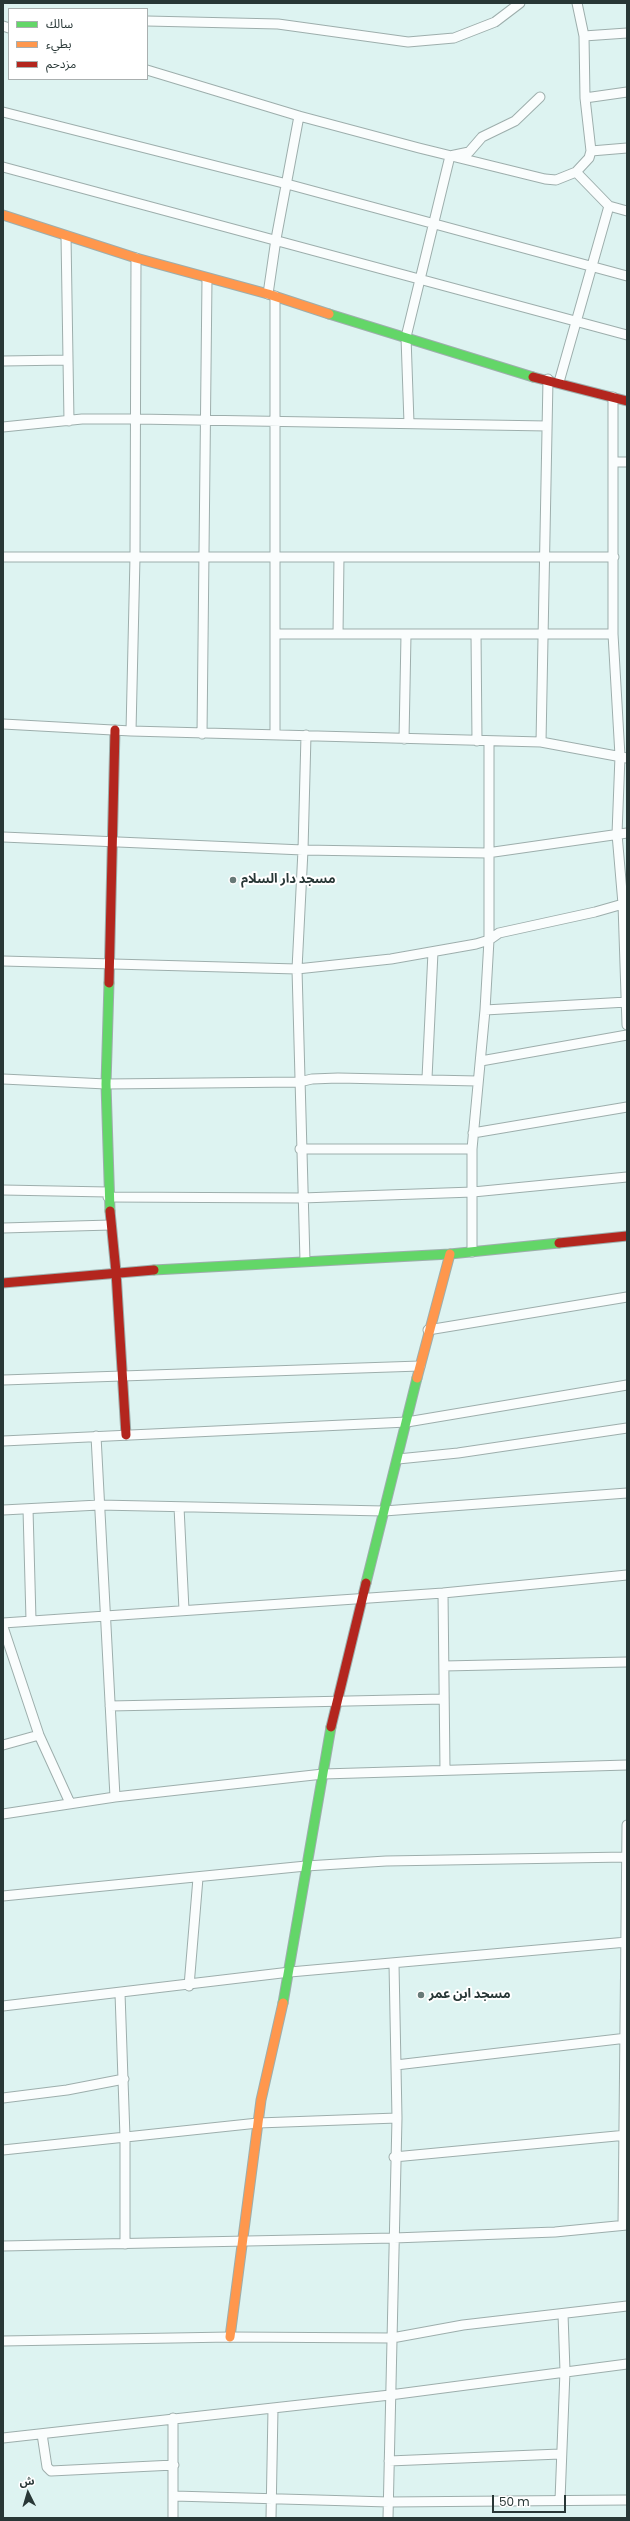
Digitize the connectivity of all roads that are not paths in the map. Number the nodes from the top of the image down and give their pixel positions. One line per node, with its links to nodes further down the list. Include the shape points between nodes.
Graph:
1 (520, 3): 3 (street, via 495,22 454,38 408,42 278,24)
2 (577, 3): 5 (street)
3 (148, 21)
4 (627, 33): 5 (street)
5 (584, 36): 9 (street)
6 (148, 70): 11 (street)
7 (627, 92): 9 (street)
8 (540, 97): 14 (street, via 515,121 482,137 469,152)
9 (585, 98): 13 (street)
10 (3, 112): 17 (street)
11 (299, 116): 14 (street); 17 (street)
12 (627, 148): 13 (street)
13 (591, 151): 16 (street, via 589,158)
14 (450, 156): 16 (street, via 545,179 556,180); 21 (street)
15 (3, 167): 23 (street)
16 (576, 172): 18 (street)
17 (287, 184): 21 (street); 23 (street)
18 (609, 206): 19 (street); 25 (street)
19 (627, 211)
20 (3, 215): 22 (street)
21 (434, 224): 25 (street); 28 (street)
22 (66, 236): 24 (street); 33 (street)
23 (276, 239): 28 (street); 29 (street)
24 (136, 258): 27 (street); 39 (street)
25 (592, 267): 26 (street); 30 (street)
26 (627, 276)
27 (207, 279): 29 (street); 41 (street)
28 (420, 280): 30 (street); 32 (street)
29 (272, 295): 32 (street); 42 (street)
30 (576, 322): 31 (street); 36 (street)
31 (627, 335)
32 (406, 337): 35 (street, via 504,370); 43 (street)
33 (68, 360): 34 (street); 40 (street)
34 (3, 361)
35 (548, 379): 36 (street); 44 (street)
36 (559, 382): 37 (street)
37 (613, 397): 38 (street); 46 (street)
38 (627, 401)
39 (136, 419): 40 (street); 41 (street); 48 (street)
40 (69, 421): 45 (street)
41 (206, 421): 42 (street); 50 (street)
42 (275, 422): 43 (street); 51 (street)
43 (409, 423): 44 (street)
44 (547, 426): 53 (street)
45 (3, 427)
46 (614, 462): 47 (street); 54 (street)
47 (627, 462)
48 (135, 556): 49 (street); 50 (street); 63 (street)
49 (3, 557)
50 (204, 557): 51 (street); 64 (street)
51 (275, 557): 52 (street); 55 (street)
52 (339, 557): 53 (street); 56 (street)
53 (544, 558): 54 (street); 58 (street)
54 (614, 558): 59 (street)
55 (275, 634): 56 (street); 65 (street)
56 (338, 634): 60 (street)
57 (476, 634): 58 (street); 60 (street); 68 (street)
58 (542, 634): 59 (street); 70 (street)
59 (613, 634): 71 (street)
60 (406, 635): 67 (street)
61 (3, 724): 62 (street)
62 (115, 730): 63 (street); 75 (street)
63 (132, 731): 64 (street)
64 (202, 734): 65 (street)
65 (275, 735): 66 (street)
66 (306, 735): 67 (street); 76 (street)
67 (404, 739): 68 (street)
68 (477, 741): 69 (street)
69 (489, 741): 70 (street); 77 (street)
70 (541, 742): 71 (street)
71 (623, 757): 73 (street)
72 (627, 833): 73 (street)
73 (617, 834): 77 (street); 78 (street)
74 (3, 837): 75 (street)
75 (112, 842): 76 (street); 83 (street)
76 (304, 850): 77 (street); 84 (street)
77 (487, 853): 79 (street)
78 (625, 902): 79 (street, via 499,933); 81 (street)
79 (489, 940): 80 (street); 86 (street)
80 (432, 952): 84 (street); 91 (street)
81 (626, 956): 85 (street)
82 (3, 961): 83 (street)
83 (108, 962): 84 (street); 94 (street)
84 (297, 969): 93 (street)
85 (626, 1002): 86 (street); 87 (street)
86 (485, 1010): 89 (street)
87 (627, 1025)
88 (627, 1035): 89 (street)
89 (480, 1062): 92 (street)
90 (3, 1078): 94 (street)
91 (427, 1078): 92 (street); 93 (street, via 324,1078)
92 (477, 1081): 96 (street)
93 (299, 1082): 94 (street); 97 (street)
94 (106, 1084): 102 (street)
95 (627, 1107): 96 (street)
96 (473, 1133): 98 (street)
97 (300, 1148): 98 (street); 103 (street)
98 (472, 1148): 101 (street)
99 (627, 1177): 101 (street)
100 (3, 1190): 102 (street)
101 (473, 1192): 103 (street); 107 (street)
102 (108, 1194): 103 (street); 104 (street)
103 (302, 1198): 109 (street)
104 (110, 1225): 105 (street); 110 (street)
105 (3, 1228)
106 (627, 1236): 107 (street)
107 (472, 1252): 108 (street)
108 (450, 1254): 109 (street); 113 (street)
109 (305, 1261): 110 (street)
110 (116, 1272): 111 (street); 115 (street)
111 (3, 1283)
112 (627, 1296): 113 (street)
113 (428, 1330): 114 (street)
114 (420, 1366): 115 (street); 118 (street)
115 (124, 1375): 116 (street); 120 (street)
116 (3, 1380)
117 (627, 1385): 118 (street)
118 (407, 1422): 120 (street); 123 (street)
119 (627, 1428): 123 (street, via 458,1453)
120 (126, 1435): 121 (street)
121 (96, 1436): 122 (street); 125 (street)
122 (3, 1441)
123 (398, 1459): 129 (street)
124 (627, 1493): 129 (street)
125 (99, 1505): 126 (street); 127 (street); 134 (street)
126 (179, 1507): 129 (street); 133 (street)
127 (28, 1509): 128 (street); 135 (street)
128 (3, 1510)
129 (384, 1511): 132 (street)
130 (627, 1575): 131 (street)
131 (443, 1593): 132 (street); 139 (street)
132 (362, 1598): 133 (street); 141 (street)
133 (184, 1610): 134 (street)
134 (105, 1614): 135 (street); 142 (street)
135 (31, 1620): 136 (street)
136 (3, 1623)
137 (3, 1628): 143 (street)
138 (627, 1662): 139 (street)
139 (444, 1666): 140 (street)
140 (444, 1699): 141 (street); 146 (street)
141 (336, 1700): 142 (street); 147 (street)
142 (110, 1706): 148 (street)
143 (39, 1735): 144 (street); 149 (street)
144 (3, 1745)
145 (627, 1765): 146 (street)
146 (445, 1770): 147 (street)
147 (323, 1774): 148 (street); 153 (street)
148 (115, 1797): 149 (street)
149 (70, 1803): 150 (street)
150 (3, 1814)
151 (627, 1825): 152 (street)
152 (626, 1857): 153 (street, via 386,1861); 156 (street)
153 (306, 1866): 154 (street); 158 (street)
154 (198, 1878): 155 (street); 159 (street)
155 (3, 1896)
156 (626, 1942): 157 (street); 162 (street)
157 (394, 1964): 158 (street); 163 (street)
158 (290, 1972): 159 (street); 167 (street)
159 (189, 1986): 160 (street)
160 (120, 1993): 161 (street); 164 (street)
161 (3, 2006)
162 (626, 2039): 163 (street); 168 (street)
163 (396, 2065): 166 (street)
164 (124, 2079): 165 (street, via 67,2090); 169 (street)
165 (3, 2098)
166 (397, 2118): 167 (street); 171 (street)
167 (258, 2123): 169 (street); 174 (street)
168 (625, 2135): 171 (street); 172 (street)
169 (126, 2137): 170 (street); 175 (street)
170 (3, 2150)
171 (394, 2157): 173 (street)
172 (625, 2225): 173 (street, via 555,2232)
173 (394, 2238): 174 (street); 180 (street)
174 (243, 2242): 175 (street); 179 (street)
175 (125, 2244): 176 (street)
176 (3, 2246)
177 (627, 2306): 178 (street)
178 (564, 2314): 180 (street, via 463,2325); 183 (street)
179 (230, 2337): 180 (street); 181 (street)
180 (392, 2338): 184 (street)
181 (3, 2341)
182 (627, 2364): 183 (street)
183 (565, 2371): 184 (street); 189 (street)
184 (390, 2395): 185 (street); 190 (street)
185 (273, 2409): 186 (street); 193 (street)
186 (173, 2418): 187 (street); 191 (street)
187 (42, 2434): 188 (street); 191 (street, via 46,2467 50,2471)
188 (3, 2438)
189 (560, 2454): 190 (street); 194 (street)
190 (390, 2461): 196 (street)
191 (174, 2465): 192 (street)
192 (174, 2496): 193 (street); 197 (street)
193 (272, 2500): 196 (street); 198 (street)
194 (560, 2500): 195 (street); 196 (street)
195 (627, 2500)
196 (389, 2502): 199 (street)
197 (173, 2518)
198 (271, 2518)
199 (388, 2518)

